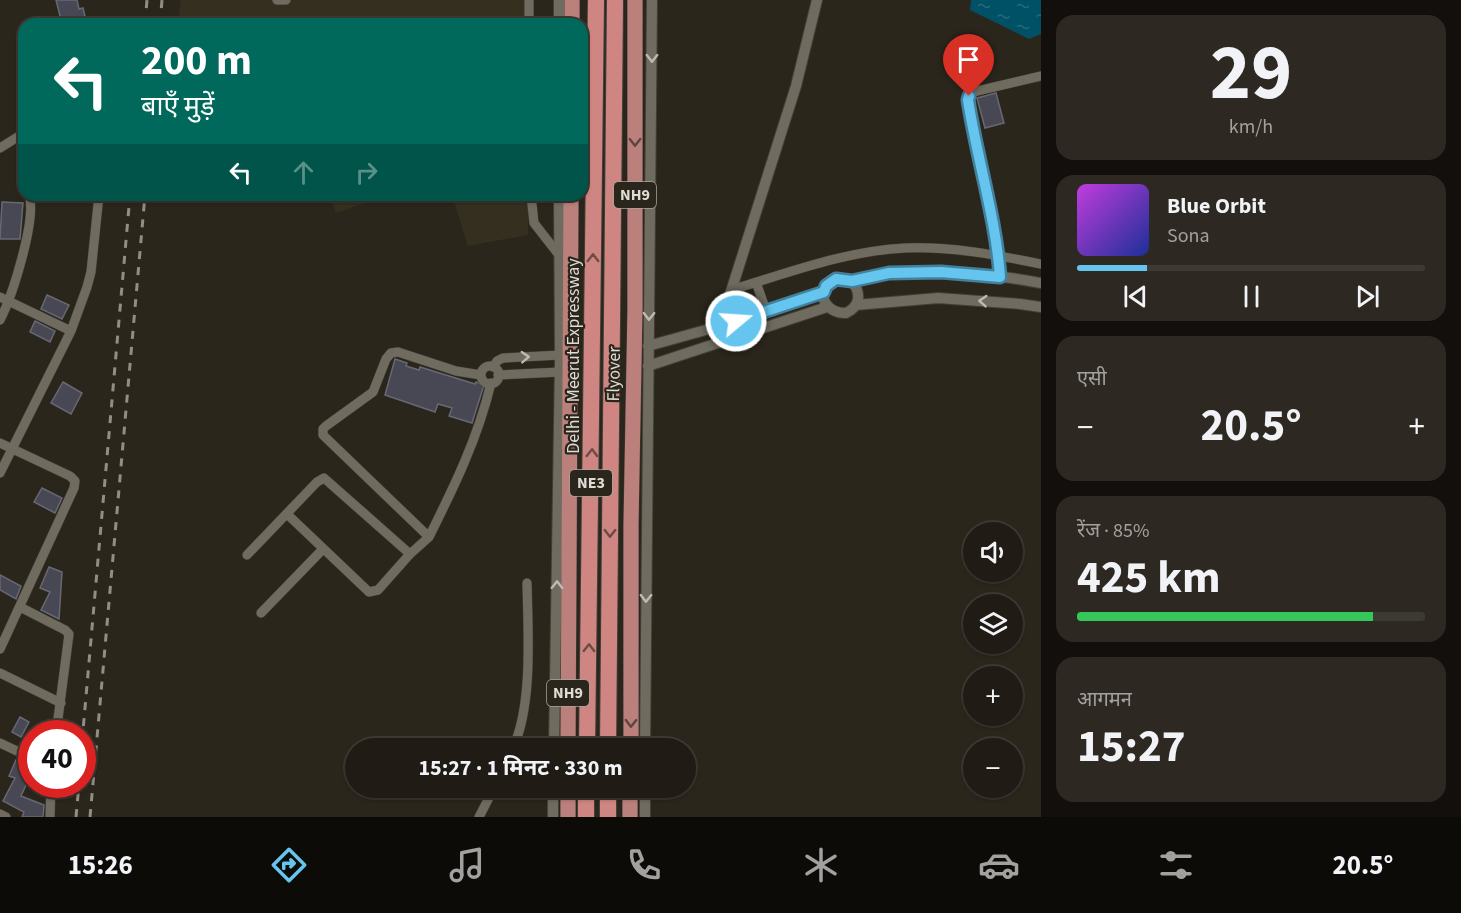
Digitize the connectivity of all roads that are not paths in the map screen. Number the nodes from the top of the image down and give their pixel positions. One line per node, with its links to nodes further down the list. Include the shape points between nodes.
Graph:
1 (276, 0): 2 (street)
2 (286, 0)
3 (529, 0): 11 (street)
4 (559, 0): 12 (street)
5 (572, 0): 13 (highway)
6 (596, 0): 69 (highway, Delhi - Meerut Expressway / NE3, one-way to 6)
7 (615, 0): 70 (highway, NE3, one-way to 70)
8 (635, 0): 50 (highway, Flyover / NH9, one-way to 50)
9 (652, 0): 39 (street, one-way to 39)
10 (817, 0): 29 (street, via 796,86)
11 (529, 18)
12 (559, 18)
13 (572, 18)
14 (1041, 76): 23 (street, via 973,92 968,100)
15 (18, 137): 16 (street)
16 (0, 148)
17 (31, 201): 31 (street, via 25,243)
18 (98, 201): 38 (street, via 91,272)
19 (532, 201): 22 (street, via 534,223)
20 (559, 201): 22 (street)
21 (571, 202): 46 (highway, NH9)
22 (559, 255): 40 (street)
23 (998, 256): 24 (street); 25 (street); 27 (street, via 904,248 847,256)
24 (1041, 264)
25 (1000, 277): 26 (street, via 889,273); 28 (street)
26 (852, 281): 30 (street, via 836,279); 32 (street, via 859,297)
27 (756, 282): 29 (street); 35 (street)
28 (1041, 283)
29 (731, 290): 37 (street)
30 (824, 292): 33 (street); 35 (street)
31 (4, 299): 36 (street); 38 (street)
32 (856, 305): 33 (street, via 839,314); 34 (street, one-way to 32, via 938,298)
33 (827, 307): 41 (street)
34 (1041, 308)
35 (766, 311): 37 (street)
36 (0, 320)
37 (720, 326): 39 (street)
38 (71, 331): 48 (street)
39 (648, 346): 41 (street)
40 (560, 355): 42 (street, one-way to 40, via 497,361 503,358); 43 (street)
41 (648, 366): 51 (street)
42 (496, 371): 43 (street); 44 (street, via 486,367); 45 (street, via 497,379)
43 (560, 372): 46 (street)
44 (481, 375): 45 (street, via 484,382); 53 (street, via 391,352 373,392 323,429 323,435)
45 (491, 383): 53 (street, via 460,474)
46 (565, 404): 55 (street); 58 (highway, NH9)
47 (0, 443): 48 (street)
48 (13, 449): 49 (street); 60 (street, via 75,481)
49 (0, 473)
50 (632, 498): 51 (highway); 71 (highway, Flyover / NH9, one-way to 71)
51 (648, 498): 72 (street, one-way to 72)
52 (286, 514): 54 (street); 56 (street, via 324,478); 57 (street)
53 (429, 537): 56 (street)
54 (323, 549): 56 (street, via 369,592 378,590); 61 (street)
55 (557, 550): 58 (highway); 67 (street, one-way to 55)
56 (410, 554)
57 (247, 555)
58 (569, 563): 68 (highway, NH9)
59 (527, 583): 66 (street, via 529,652)
60 (20, 607): 62 (street); 64 (street, via 69,634)
61 (261, 613)
62 (0, 649)
63 (0, 672): 64 (street)
64 (61, 703): 65 (street)
65 (59, 720)
66 (518, 738)
67 (554, 738)
68 (568, 738)
69 (587, 738)
70 (608, 738)
71 (631, 738)
72 (645, 738)
73 (0, 743): 74 (street)
74 (18, 751)
75 (51, 798): 85 (street)
76 (489, 798): 86 (street)
77 (553, 798): 87 (street)
78 (568, 798): 88 (highway)
79 (586, 798): 89 (highway)
80 (608, 798): 90 (highway)
81 (630, 798): 91 (highway)
82 (645, 798): 92 (street)
83 (0, 814): 84 (street)
84 (6, 817)
85 (50, 817)
86 (479, 817)
87 (553, 817)
88 (568, 817)
89 (586, 817)
90 (608, 817)
91 (630, 817)
92 (645, 817)

